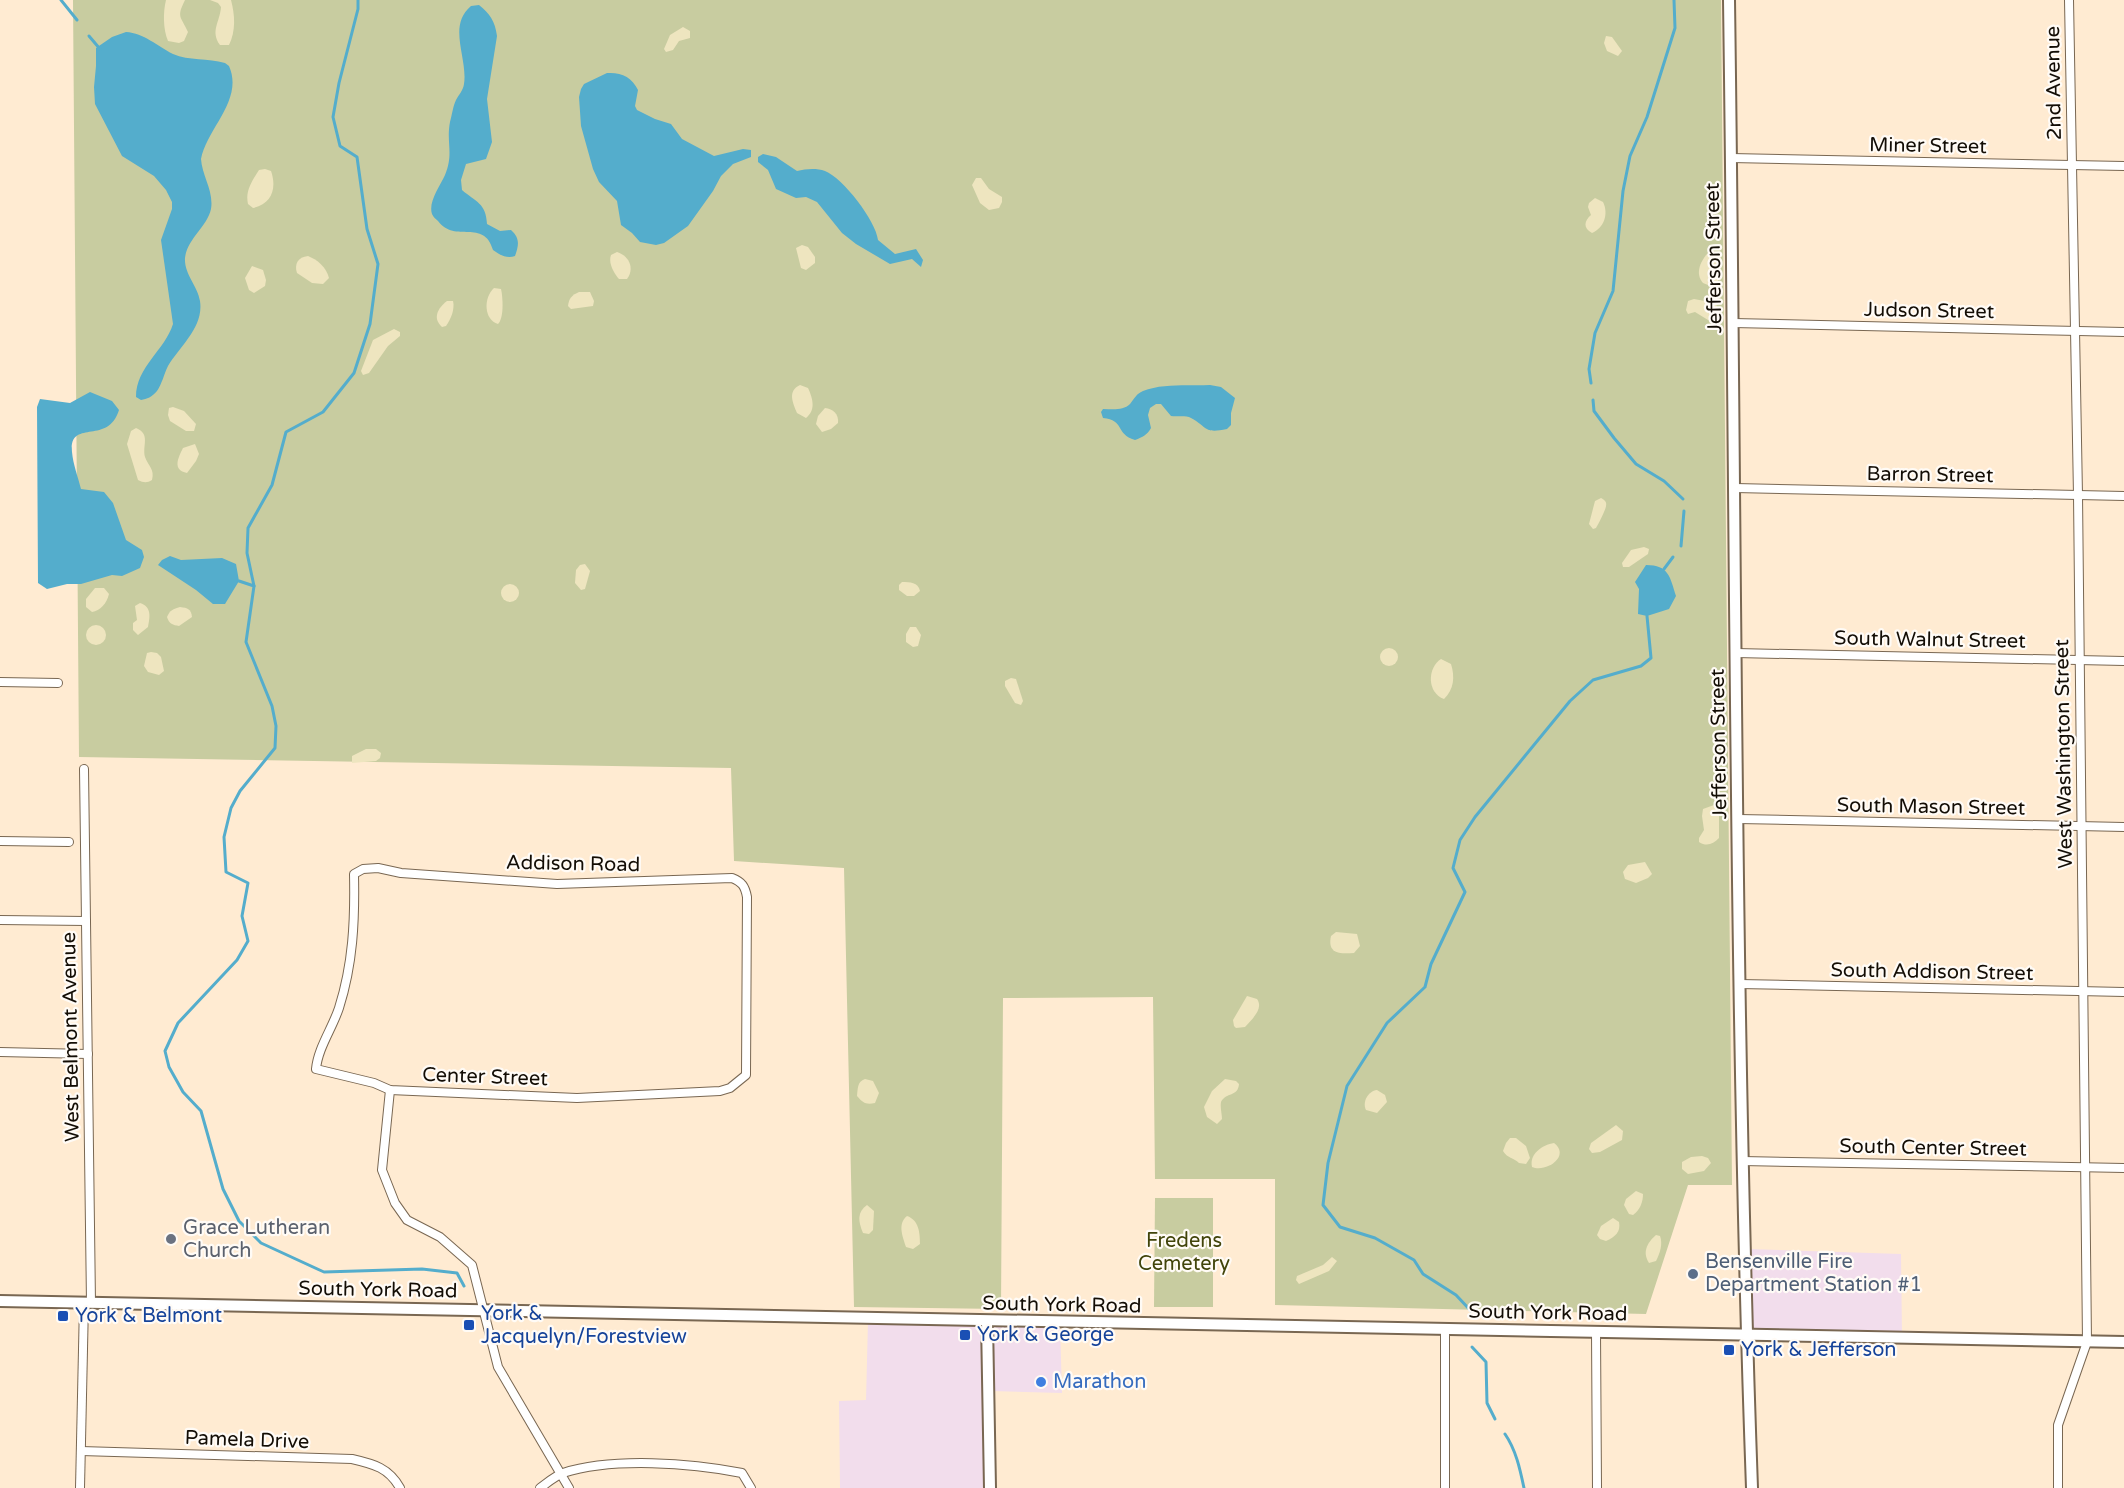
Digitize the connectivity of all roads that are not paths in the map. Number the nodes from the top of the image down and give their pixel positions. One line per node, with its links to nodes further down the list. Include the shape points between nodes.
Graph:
1 (1729, 0): 3 (main road, Jefferson Street)
2 (2069, 0): 4 (street, 2nd Avenue)
3 (1731, 158): 4 (street, Miner Street); 6 (main road, Jefferson Street)
4 (2071, 165): 5 (street, Miner Street); 7 (street, West Washington Street)
5 (2124, 166)
6 (1733, 323): 7 (street, Judson Street); 9 (main road, Jefferson Street)
7 (2075, 331): 8 (street, Judson Street); 10 (street, West Washington Street)
8 (2124, 332)
9 (1735, 488): 10 (street, Barron Street); 12 (main road, Jefferson Street)
10 (2078, 495): 11 (street, Barron Street); 13 (street, West Washington Street)
11 (2124, 496)
12 (1736, 653): 13 (street, South Walnut Street); 18 (main road, Jefferson Street)
13 (2080, 660): 14 (street, South Walnut Street); 19 (street, West Washington Street)
14 (2124, 661)
15 (0, 682): 16 (street)
16 (58, 683)
17 (84, 769): 24 (street, West Belmont Avenue)
18 (1737, 819): 19 (street, South Mason Street); 25 (main road, Jefferson Street)
19 (2081, 826): 20 (street, South Mason Street); 26 (street, West Washington Street)
20 (2124, 827)
21 (0, 841): 22 (street)
22 (69, 842)
23 (0, 920): 24 (street)
24 (86, 921): 30 (street, West Belmont Avenue)
25 (1739, 984): 26 (street, South Addison Street); 33 (main road, Jefferson Street)
26 (2083, 991): 27 (street, South Addison Street); 34 (street, West Washington Street)
27 (2124, 992)
28 (338, 1009): 31 (street, Center Street, via 316,1069); 32 (street, Addison Road, via 350,965 355,921 354,874 363,869 557,884 732,878 742,884 747,897 746,1075)
29 (0, 1052): 30 (street)
30 (88, 1054): 37 (street, West Belmont Avenue)
31 (390, 1090): 32 (street, Center Street, via 577,1098); 38 (street, via 382,1160 388,1187 407,1220 440,1237 472,1265)
32 (720, 1091)
33 (1742, 1161): 34 (street, South Center Street); 42 (main road, Jefferson Street)
34 (2085, 1167): 35 (street, South Center Street); 43 (street, West Washington Street)
35 (2124, 1168)
36 (0, 1301): 37 (main road, South York Road)
37 (88, 1303): 38 (main road, South York Road); 45 (street, West Belmont Avenue)
38 (484, 1310): 39 (main road, South York Road); 46 (street, via 498,1367)
39 (987, 1322): 40 (main road, South York Road); 52 (main road)
40 (1445, 1329): 41 (main road, South York Road); 53 (street)
41 (1596, 1332): 42 (main road, South York Road); 54 (street)
42 (1746, 1336): 43 (main road, South York Road); 55 (main road, Jefferson Street)
43 (2087, 1342): 44 (main road, South York Road); 56 (street, West Washington Street, via 2058,1425)
44 (2124, 1342)
45 (81, 1451): 47 (street, West Belmont Avenue); 48 (street, Pamela Drive, via 352,1459 370,1463 393,1476)
46 (561, 1474): 49 (street); 50 (street); 51 (street, via 604,1464 704,1466 742,1473)
47 (80, 1488)
48 (400, 1488)
49 (540, 1488)
50 (569, 1488)
51 (751, 1488)
52 (990, 1488)
53 (1445, 1488)
54 (1597, 1488)
55 (1752, 1488)
56 (2058, 1488)

